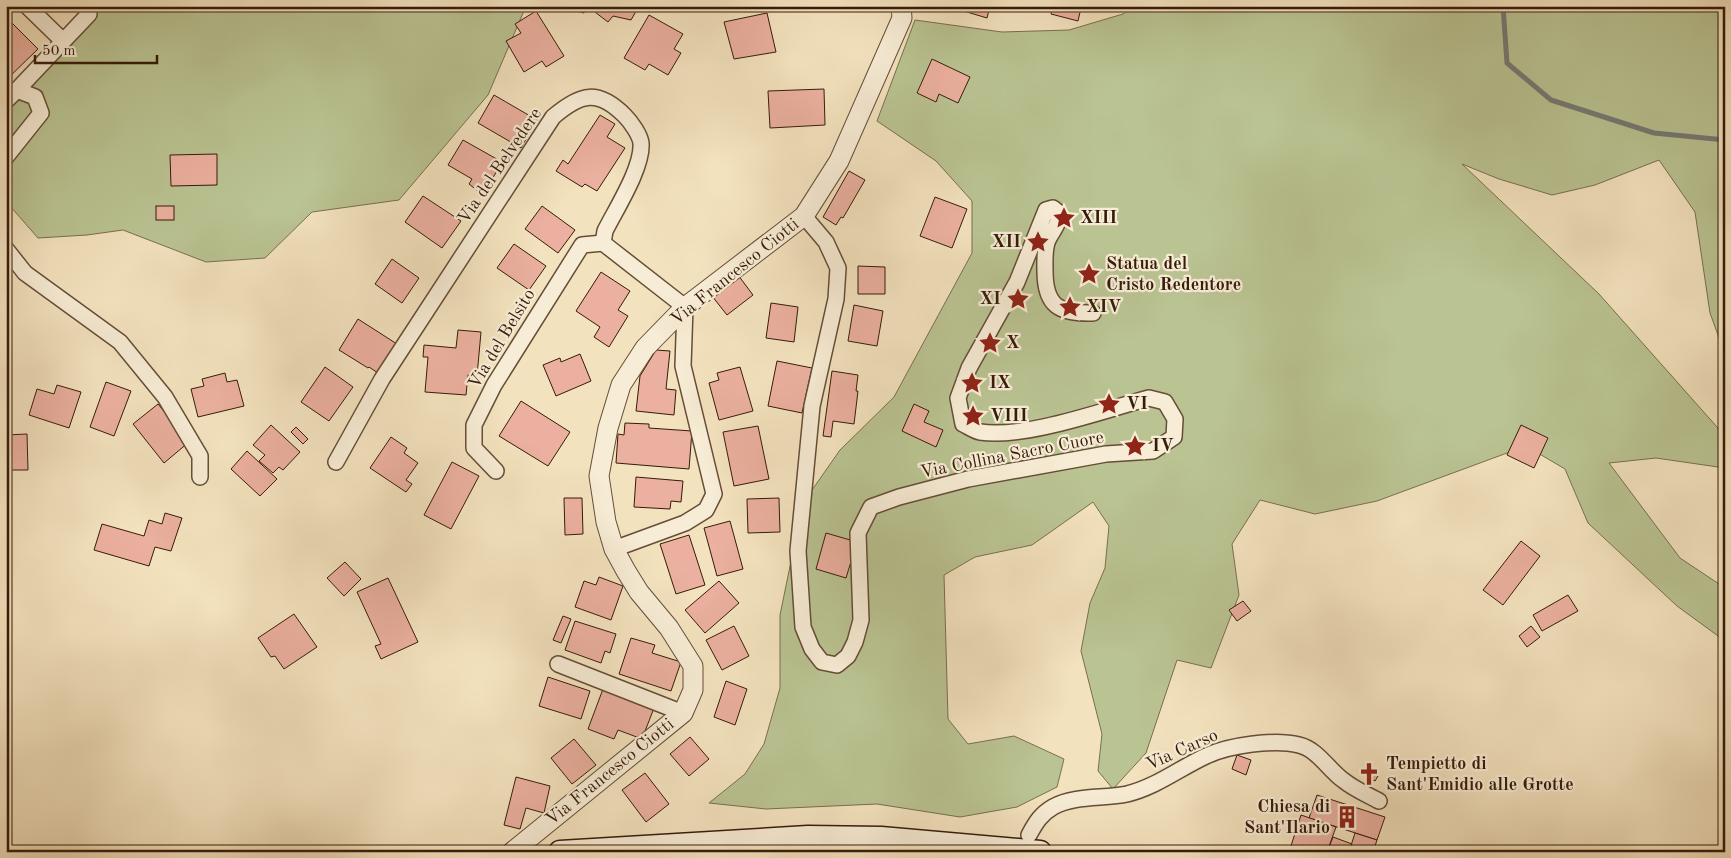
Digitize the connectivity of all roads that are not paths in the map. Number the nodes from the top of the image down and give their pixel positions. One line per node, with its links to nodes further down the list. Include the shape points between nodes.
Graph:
1 (27, 6): 4 (street)
2 (87, 6): 4 (street, via 88,14)
3 (900, 6): 7 (street, Via Francesco Ciotti, via 902,18 866,103 839,160)
4 (63, 42): 5 (street)
5 (12, 95): 6 (street, via 35,97 42,113)
6 (6, 157)
7 (804, 216): 10 (street, Via Francesco Ciotti); 11 (street, Via Collina Sacro Cuore, via 826,242 838,268 836,299 812,406 798,551 803,627 812,649 822,662 837,664 848,656 855,642 861,620 858,533 871,508 899,497 968,479 1106,454 1153,451 1174,437 1175,419 1165,402 1148,398 1033,429 978,432 963,424 958,398 969,368 1017,282 1046,210 1053,208 1058,212 1059,220 1045,252 1046,292 1060,309 1076,314)
8 (603, 242): 10 (street); 12 (street, Via del Belvedere, via 605,231 636,166 641,142 629,120 614,105 596,97 571,102 553,117 382,378); 13 (street, Via del Belsito, via 582,245 494,385 474,425 474,448)
9 (6, 249): 14 (street, via 25,273 120,342 165,397 195,447 200,456)
10 (685, 307): 15 (street, Via Francesco Ciotti, via 645,348 621,384 608,428 598,476); 15 (street, via 682,366 714,494 706,510 685,523)
11 (1093, 313)
12 (336, 462)
13 (496, 471)
14 (200, 477)
15 (614, 549): 17 (street, Via Francesco Ciotti, via 639,592 669,628 693,666 693,690)
16 (558, 664): 17 (street)
17 (682, 713): 20 (street, Via Francesco Ciotti)
18 (1379, 801): 19 (street, Via Carso, via 1341,779 1314,753 1300,745 1265,743 1229,748 1206,756 1176,774 1128,794 1087,798 1055,806 1039,817)
19 (1035, 843): 21 (main road, via 808,838)
20 (512, 852)
21 (560, 852)

